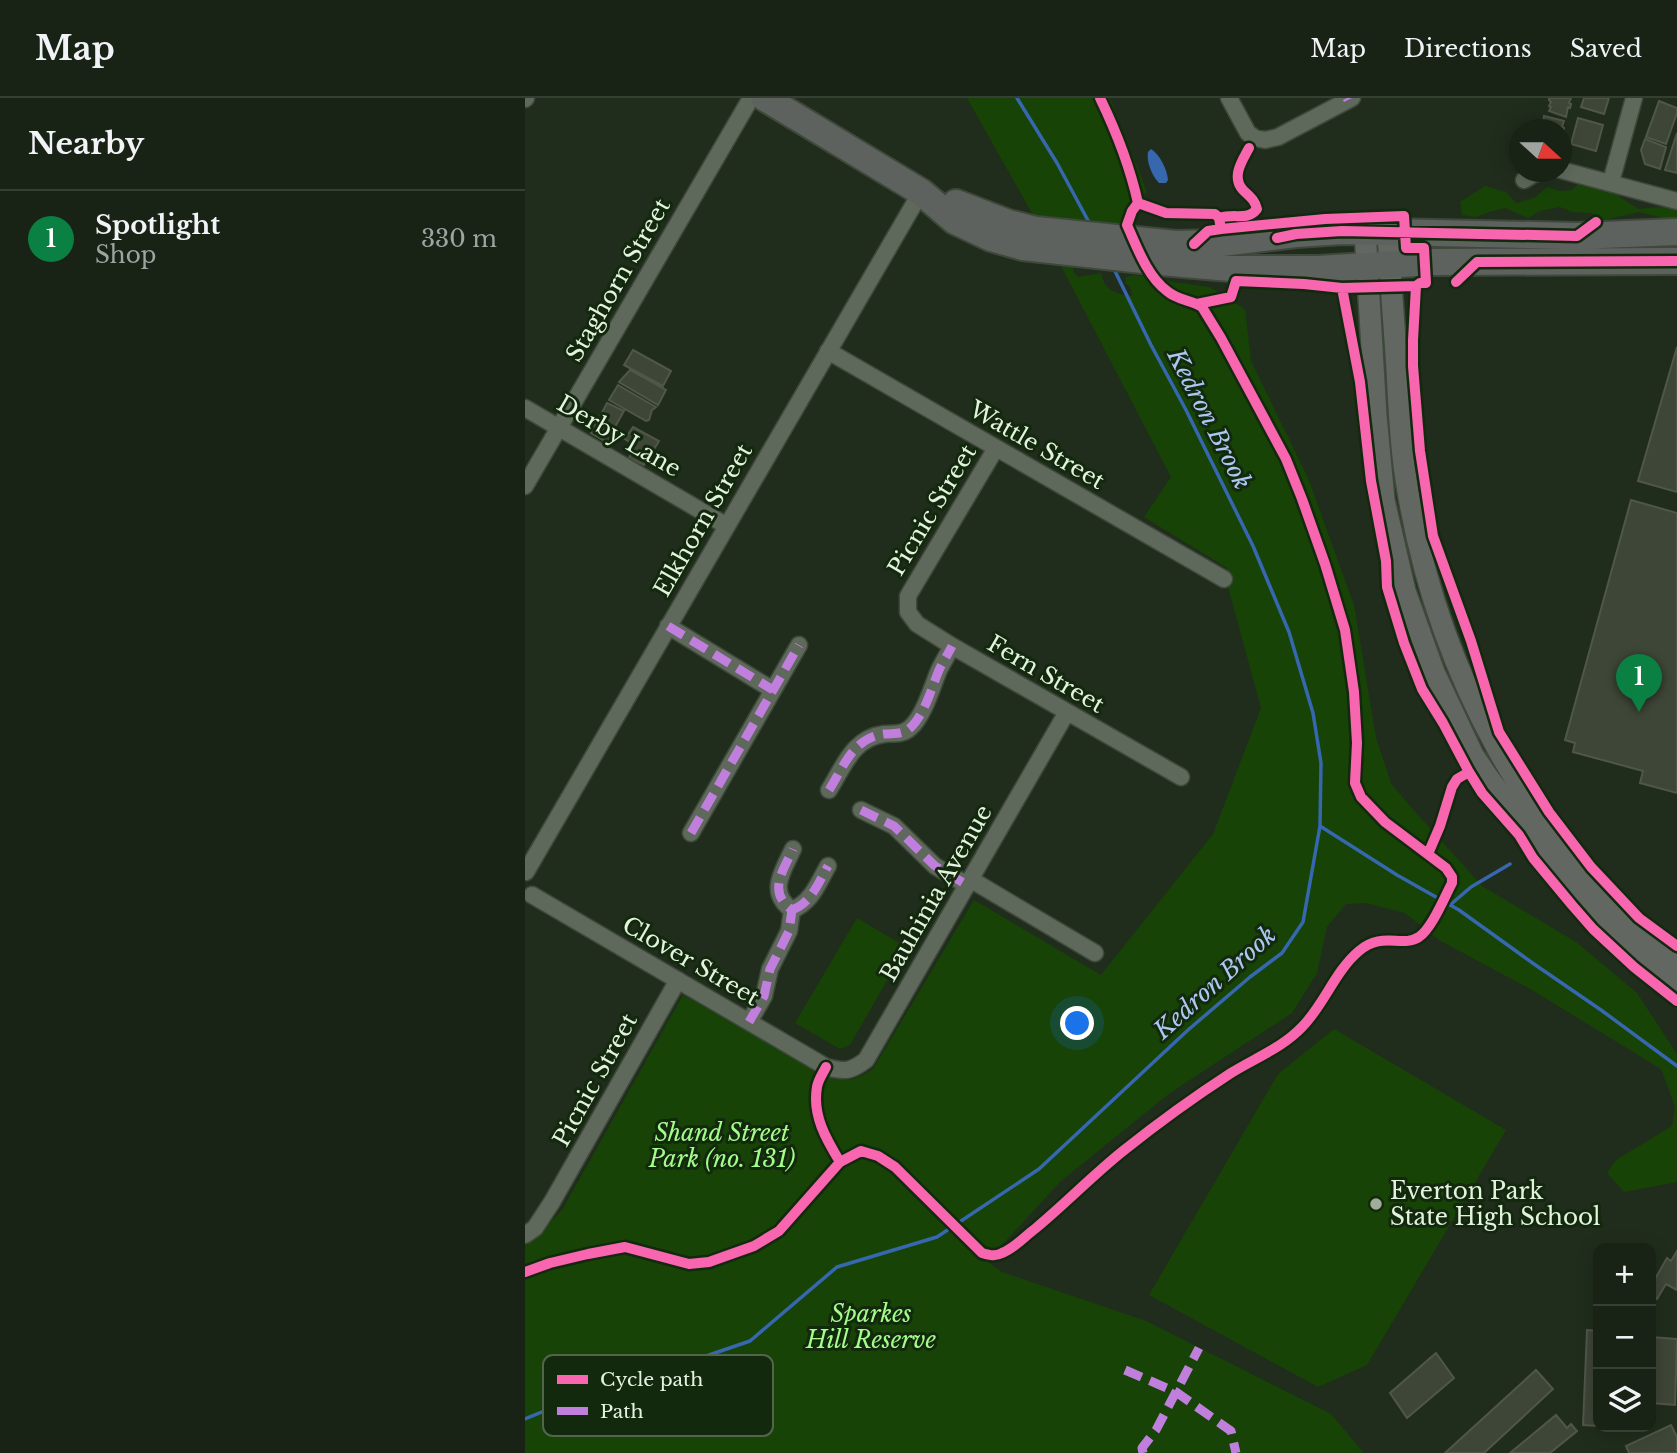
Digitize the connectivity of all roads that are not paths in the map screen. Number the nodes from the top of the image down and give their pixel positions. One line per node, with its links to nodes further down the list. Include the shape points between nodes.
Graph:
1 (751, 98): 18 (street, Staghorn Street)
2 (765, 98): 8 (highway)
3 (1229, 98): 5 (street, via 1248,133 1265,140)
4 (1634, 98): 7 (street)
5 (1349, 99)
6 (1572, 172): 7 (street)
7 (1611, 182): 9 (street)
8 (921, 192): 13 (highway, via 955,221 1007,243 1057,242); 16 (street, Elkhorn Street)
9 (1677, 201)
10 (1377, 231): 12 (highway); 13 (highway, via 1176,244); 15 (main road)
11 (1677, 232): 12 (highway)
12 (1644, 234): 14 (highway, via 1643,244)
13 (1155, 252): 15 (highway, via 1242,269)
14 (1665, 262): 15 (highway)
15 (1378, 265): 40 (main road, via 1405,478 1426,576 1456,664 1501,757 1545,827 1621,917); 42 (main road, via 1376,415 1384,500 1405,591 1434,673 1473,755 1533,839 1602,923)
16 (828, 351): 19 (street, Wattle Street); 21 (street, Elkhorn Street)
17 (525, 408): 18 (street, Derby Lane)
18 (559, 428): 20 (street, Staghorn Street); 21 (street, Derby Lane)
19 (996, 448): 22 (street, Wattle Street); 23 (street, Picnic Street)
20 (525, 486)
21 (727, 526): 24 (street, Elkhorn Street)
22 (1224, 579)
23 (908, 596): 26 (street, Fern Street, via 908,612 917,624)
24 (668, 626): 27 (street); 35 (street, Elkhorn Street)
25 (799, 645): 27 (street)
26 (952, 646): 28 (street, Fern Street); 30 (street, via 914,724 898,734 882,734 856,746)
27 (773, 690): 32 (street)
28 (1067, 712): 29 (street, Fern Street); 36 (street, Bauhinia Avenue)
29 (1181, 777)
30 (829, 790)
31 (861, 810): 36 (street, via 894,827 936,866)
32 (691, 833)
33 (793, 849): 38 (street, via 778,893)
34 (828, 866): 38 (street, via 809,900)
35 (525, 872): 37 (street, via 535,887)
36 (969, 882): 39 (street); 44 (street, Bauhinia Avenue, via 866,1060 842,1071)
37 (529, 898): 41 (street, Clover Street)
38 (792, 910): 43 (street, via 789,931)
39 (1095, 953)
40 (1677, 968)
41 (678, 980): 43 (street, Clover Street); 45 (street, Picnic Street, via 552,1202)
42 (1677, 989)
43 (749, 1022): 44 (street, Clover Street)
44 (827, 1067)
45 (525, 1235)

